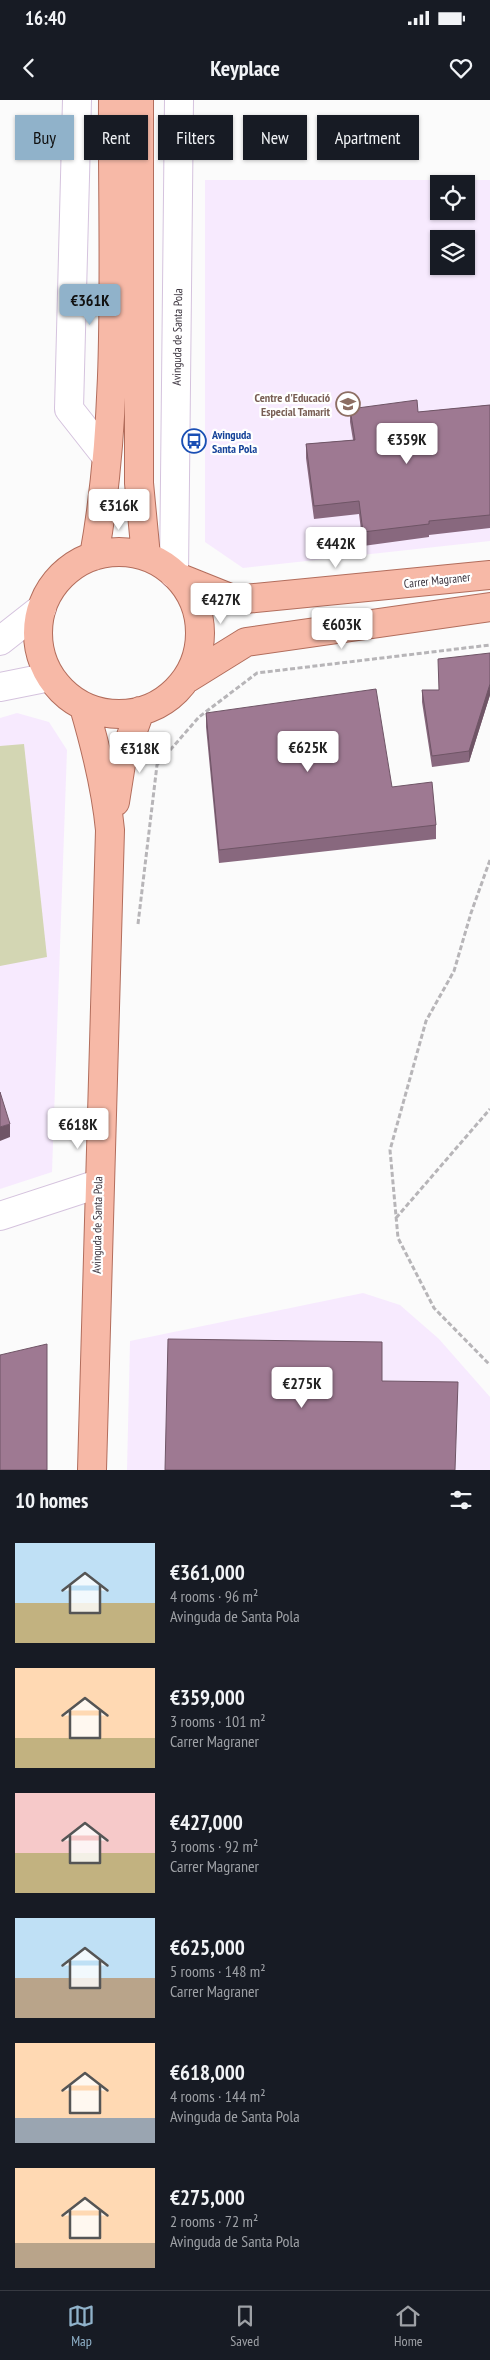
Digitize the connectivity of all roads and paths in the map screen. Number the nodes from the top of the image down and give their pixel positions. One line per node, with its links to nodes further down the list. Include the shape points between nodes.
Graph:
1 (78, 100): 5 (street, via 69,409)
2 (113, 100): 5 (main road, via 111,391)
3 (139, 100): 7 (main road, via 139,483)
4 (179, 100): 9 (street, Avinguda de Santa Pola)
5 (106, 456): 6 (main road)
6 (94, 556): 7 (main road, via 112,552); 11 (main road, via 70,567 54,584)
7 (146, 556): 9 (main road)
8 (490, 574): 9 (main road, Carrer Magraner, via 235,600)
9 (177, 576): 15 (main road, via 199,612 200,647)
10 (490, 606): 15 (main road, via 246,642)
11 (42, 608): 12 (street); 14 (main road, via 40,650)
12 (0, 641)
13 (490, 645): 21 (path, via 256,673 199,717 157,765)
14 (50, 678): 16 (street); 17 (main road)
15 (188, 678): 18 (main road, via 172,696 154,708)
16 (0, 687)
17 (84, 707): 18 (main road, via 118,715); 19 (main road, Avinguda de Santa Pola, via 99,757)
18 (140, 711): 19 (main road, Avinguda de Santa Pola, via 121,764)
19 (110, 830): 23 (main road, Avinguda de Santa Pola)
20 (490, 860): 25 (path, via 454,971 426,1021 390,1150)
21 (137, 934)
22 (490, 1109): 25 (path)
23 (98, 1184): 24 (street); 27 (main road, Avinguda de Santa Pola)
24 (0, 1216)
25 (396, 1218): 26 (path, via 398,1238 434,1308)
26 (490, 1365)
27 (92, 1470)

